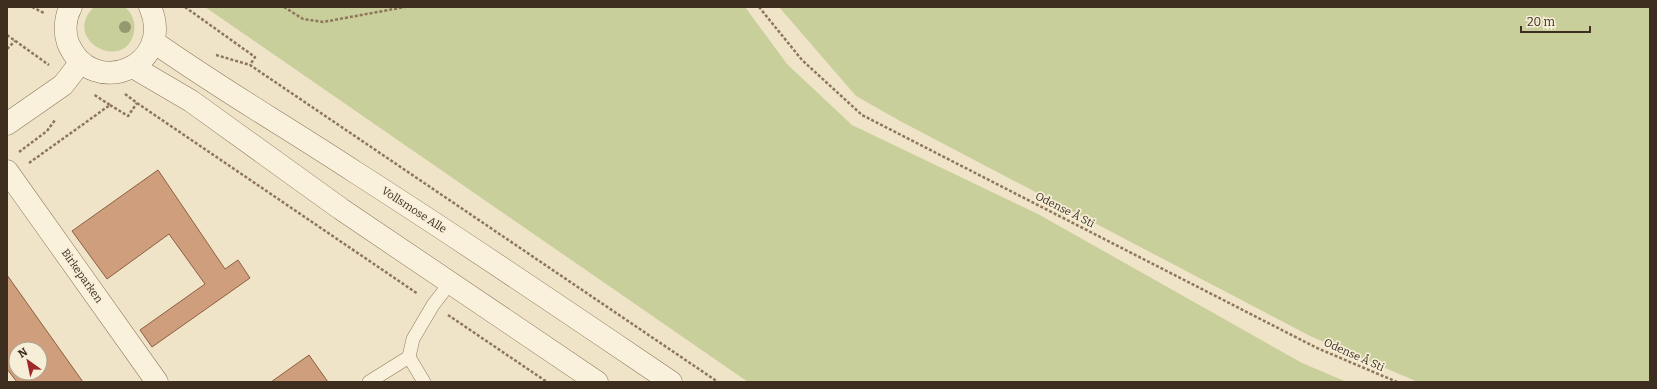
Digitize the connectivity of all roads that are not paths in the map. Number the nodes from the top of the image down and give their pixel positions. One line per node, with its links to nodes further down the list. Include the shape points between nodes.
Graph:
1 (150, 7): 3 (street, via 156,28)
2 (68, 8): 4 (street, via 67,38 72,52)
3 (154, 42): 5 (street, via 142,61); 14 (street, Vollsmose Alle, via 204,78 354,171)
4 (89, 66): 5 (street, via 108,73 121,72); 6 (street, via 67,78 62,85)
5 (132, 67): 8 (street, via 191,101 341,209)
6 (7, 124)
7 (9, 173): 10 (street, Birkeparken)
8 (450, 283): 9 (lane, via 433,305 413,339); 13 (street)
9 (409, 357): 11 (lane); 12 (lane)
10 (157, 382)
11 (369, 382)
12 (424, 382)
13 (597, 382)
14 (671, 382)

